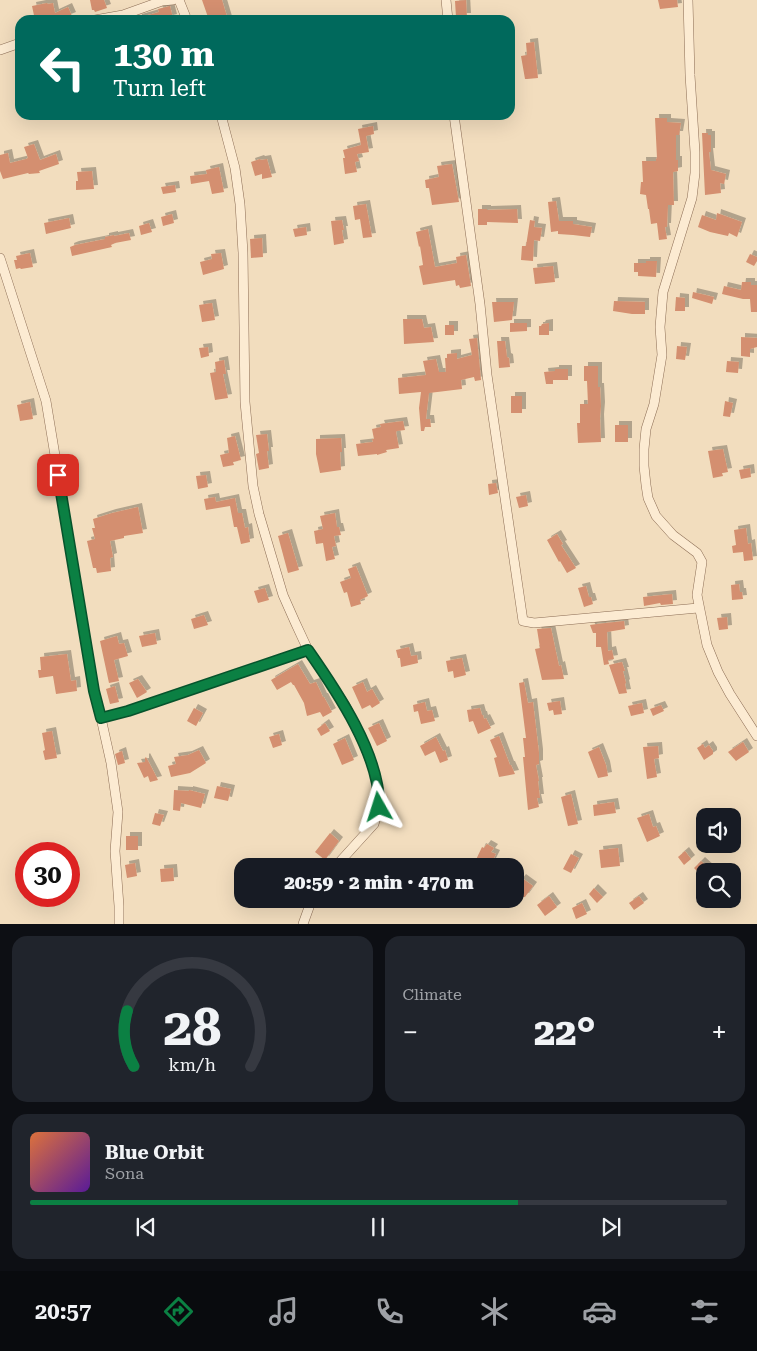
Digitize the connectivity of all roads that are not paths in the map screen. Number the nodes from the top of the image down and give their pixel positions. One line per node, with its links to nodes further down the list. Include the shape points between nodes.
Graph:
1 (172, 0): 5 (street)
2 (179, 0): 6 (street)
3 (446, 0): 7 (street)
4 (688, 0): 13 (street, via 695,173 692,198 663,292 662,355 654,404 646,429 644,466 648,498 656,516 672,535 697,553 702,562)
5 (123, 15)
6 (185, 15)
7 (448, 15)
8 (15, 45): 9 (street)
9 (0, 50)
10 (222, 120): 14 (street, via 236,168 240,204 245,402 254,486 283,595)
11 (455, 120): 13 (street, via 523,621 534,623)
12 (0, 258): 15 (street, via 46,401)
13 (698, 608): 16 (street, via 718,672)
14 (308, 650): 15 (street); 17 (street, via 344,705 364,744 380,795 374,824)
15 (101, 718): 19 (street, via 118,812 115,851)
16 (757, 736)
17 (343, 858)
18 (309, 908): 20 (street)
19 (119, 924)
20 (303, 924)

